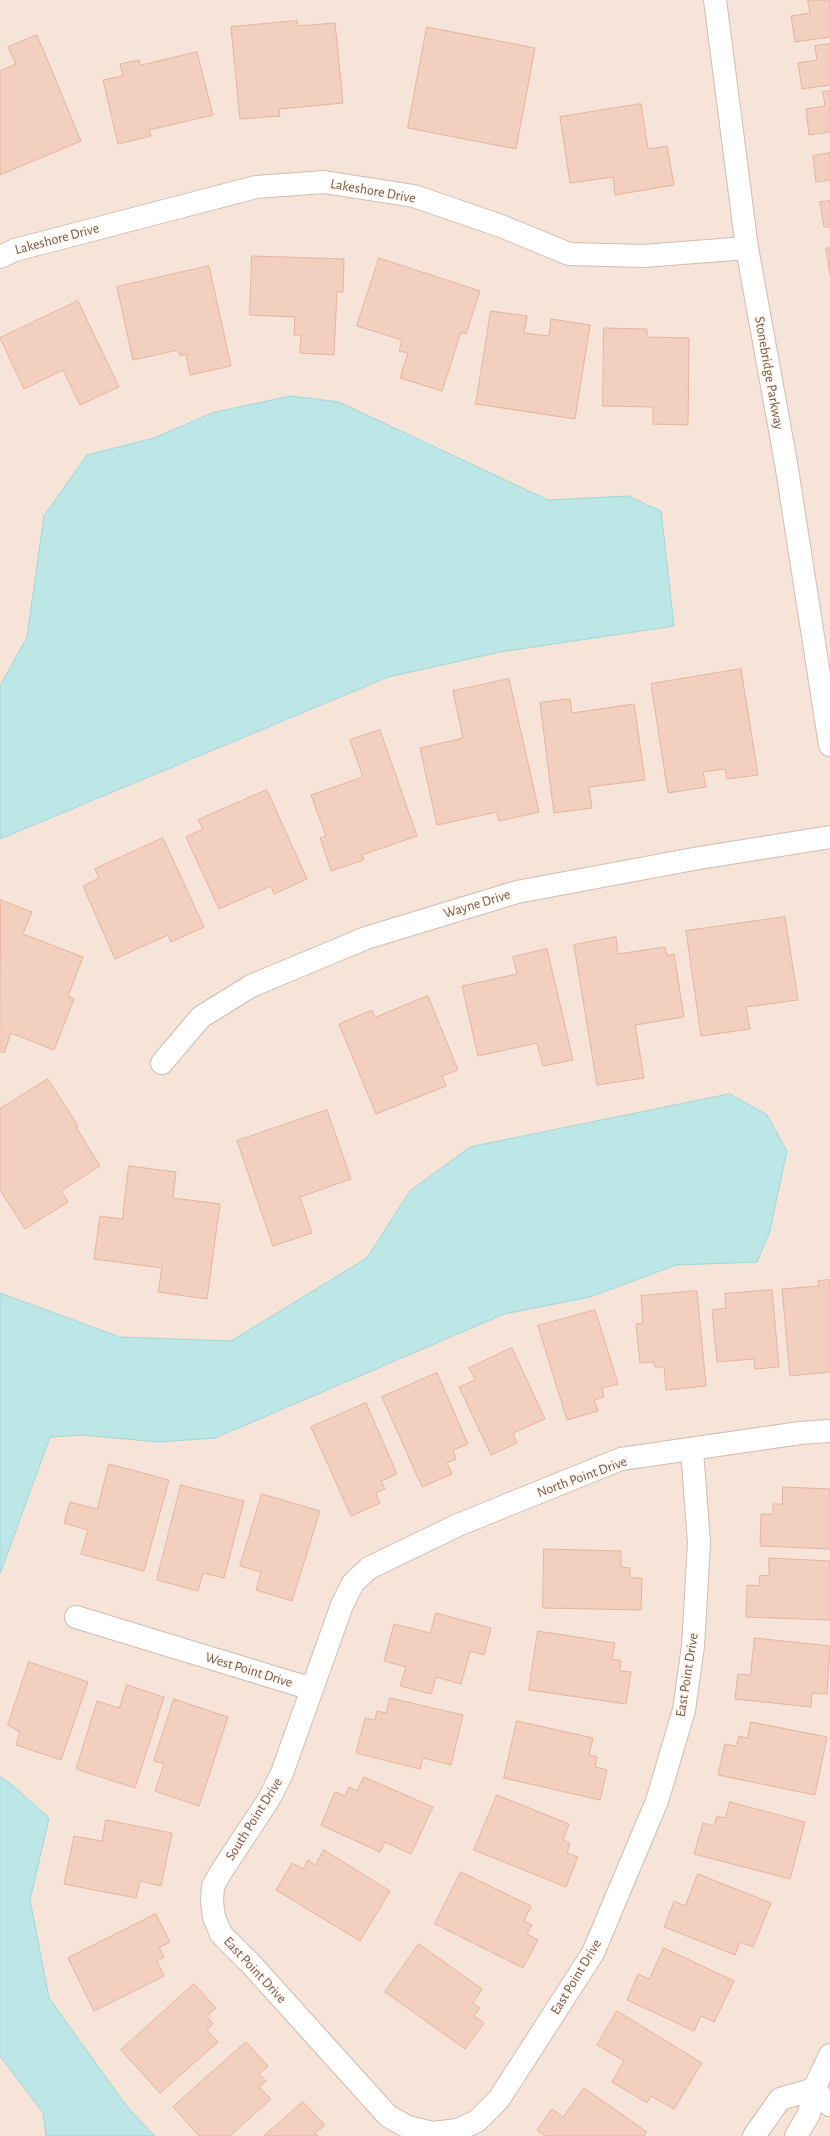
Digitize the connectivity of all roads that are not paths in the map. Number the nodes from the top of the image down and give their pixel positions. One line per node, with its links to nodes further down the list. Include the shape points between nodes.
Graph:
1 (715, 0): 2 (street, Stonebridge Parkway)
2 (746, 248): 3 (street, Lakeshore Drive, via 643,256 569,254 501,226 414,196 324,182 256,187 15,250); 4 (street, Stonebridge Parkway, via 786,462)
3 (0, 258)
4 (830, 745)
5 (830, 837): 6 (street, Wayne Drive, via 517,892 366,938 251,986 201,1017)
6 (162, 1063)
7 (830, 1431): 8 (street, North Point Drive, via 800,1433)
8 (692, 1450): 9 (street, North Point Drive, via 614,1462 458,1525 369,1568); 12 (street, East Point Drive, via 699,1543 694,1646 684,1710 657,1801 593,1953 499,2099 477,2121 458,2130 432,2133 408,2127 388,2116 252,1964 221,1934 214,1917)
9 (353, 1583): 11 (street, West Point Drive, via 342,1605)
10 (76, 1617): 11 (street, West Point Drive)
11 (312, 1689): 12 (street, South Point Drive, via 282,1773 269,1799 220,1872 214,1886)
12 (212, 1902)
13 (829, 2058): 14 (street)
14 (814, 2089): 15 (street); 16 (street, via 780,2098); 17 (street, via 809,2114)
15 (830, 2105)
16 (754, 2136)
17 (796, 2136)

